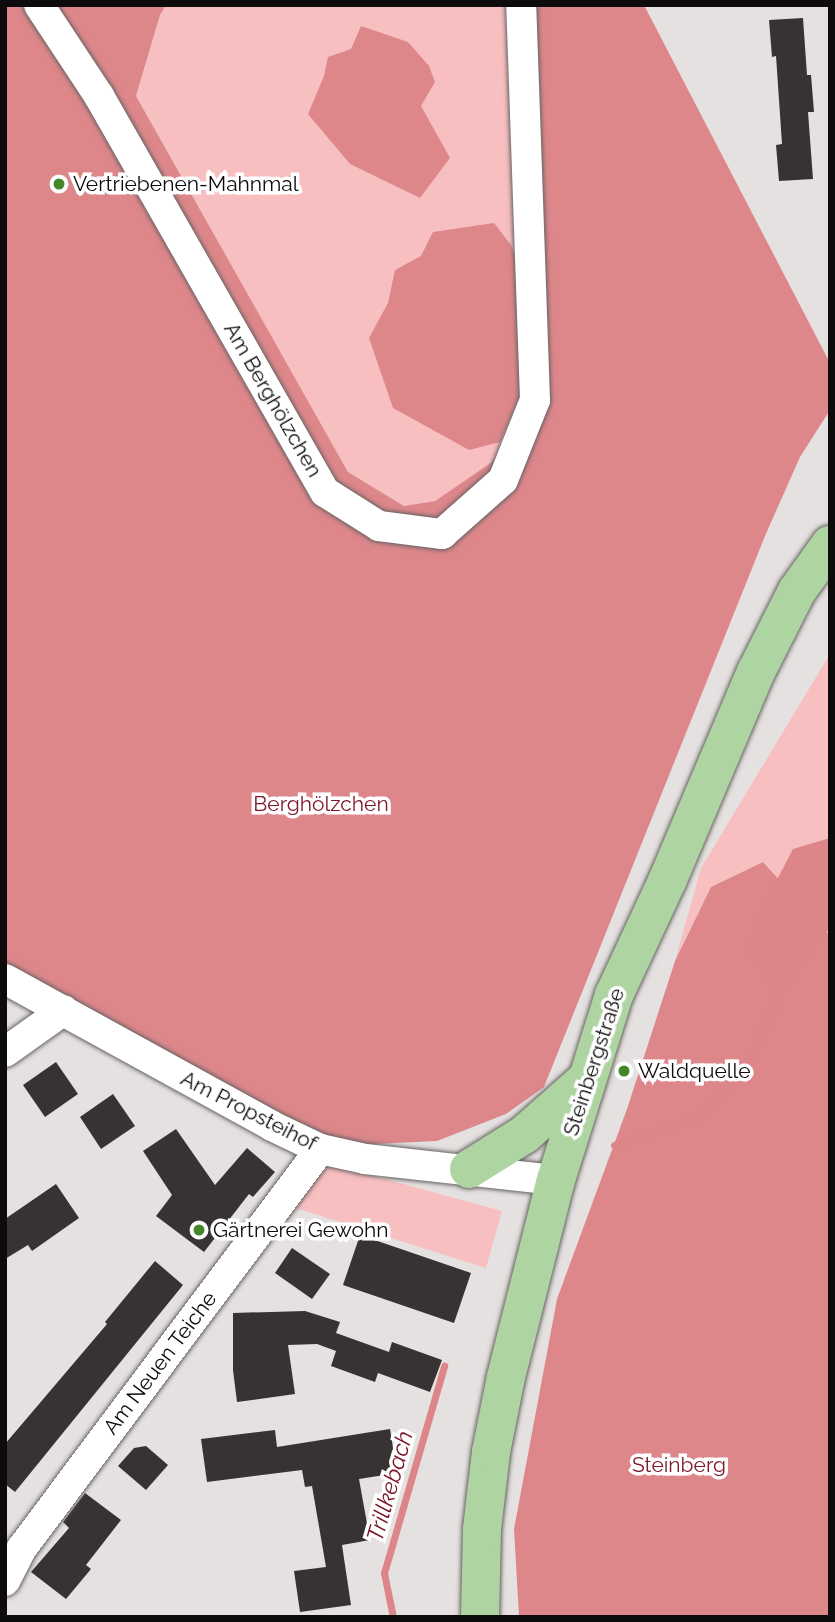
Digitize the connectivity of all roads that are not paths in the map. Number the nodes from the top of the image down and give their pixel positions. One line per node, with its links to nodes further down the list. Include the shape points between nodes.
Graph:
1 (39, 5): 2 (street, Am Berghölzchen, via 99,96 325,492 379,526 442,534 503,480 535,400)
2 (521, 5)
3 (830, 545): 7 (main road, Steinbergstraße, via 797,591 756,672 614,995)
4 (5, 979): 5 (street, Am Propsteihof)
5 (64, 1010): 6 (street); 8 (street, Am Propsteihof)
6 (5, 1052)
7 (587, 1079): 9 (main road, via 525,1134); 10 (main road, Steinbergstraße)
8 (320, 1149): 9 (street, Am Propsteihof, via 365,1159); 11 (street, Am Neuen Teiche)
9 (469, 1169): 10 (street, Am Propsteihof)
10 (556, 1180): 13 (main road, Steinbergstraße, via 491,1452 482,1529)
11 (13, 1537): 12 (street, Am Neuen Teiche)
12 (5, 1581)
13 (480, 1617)

